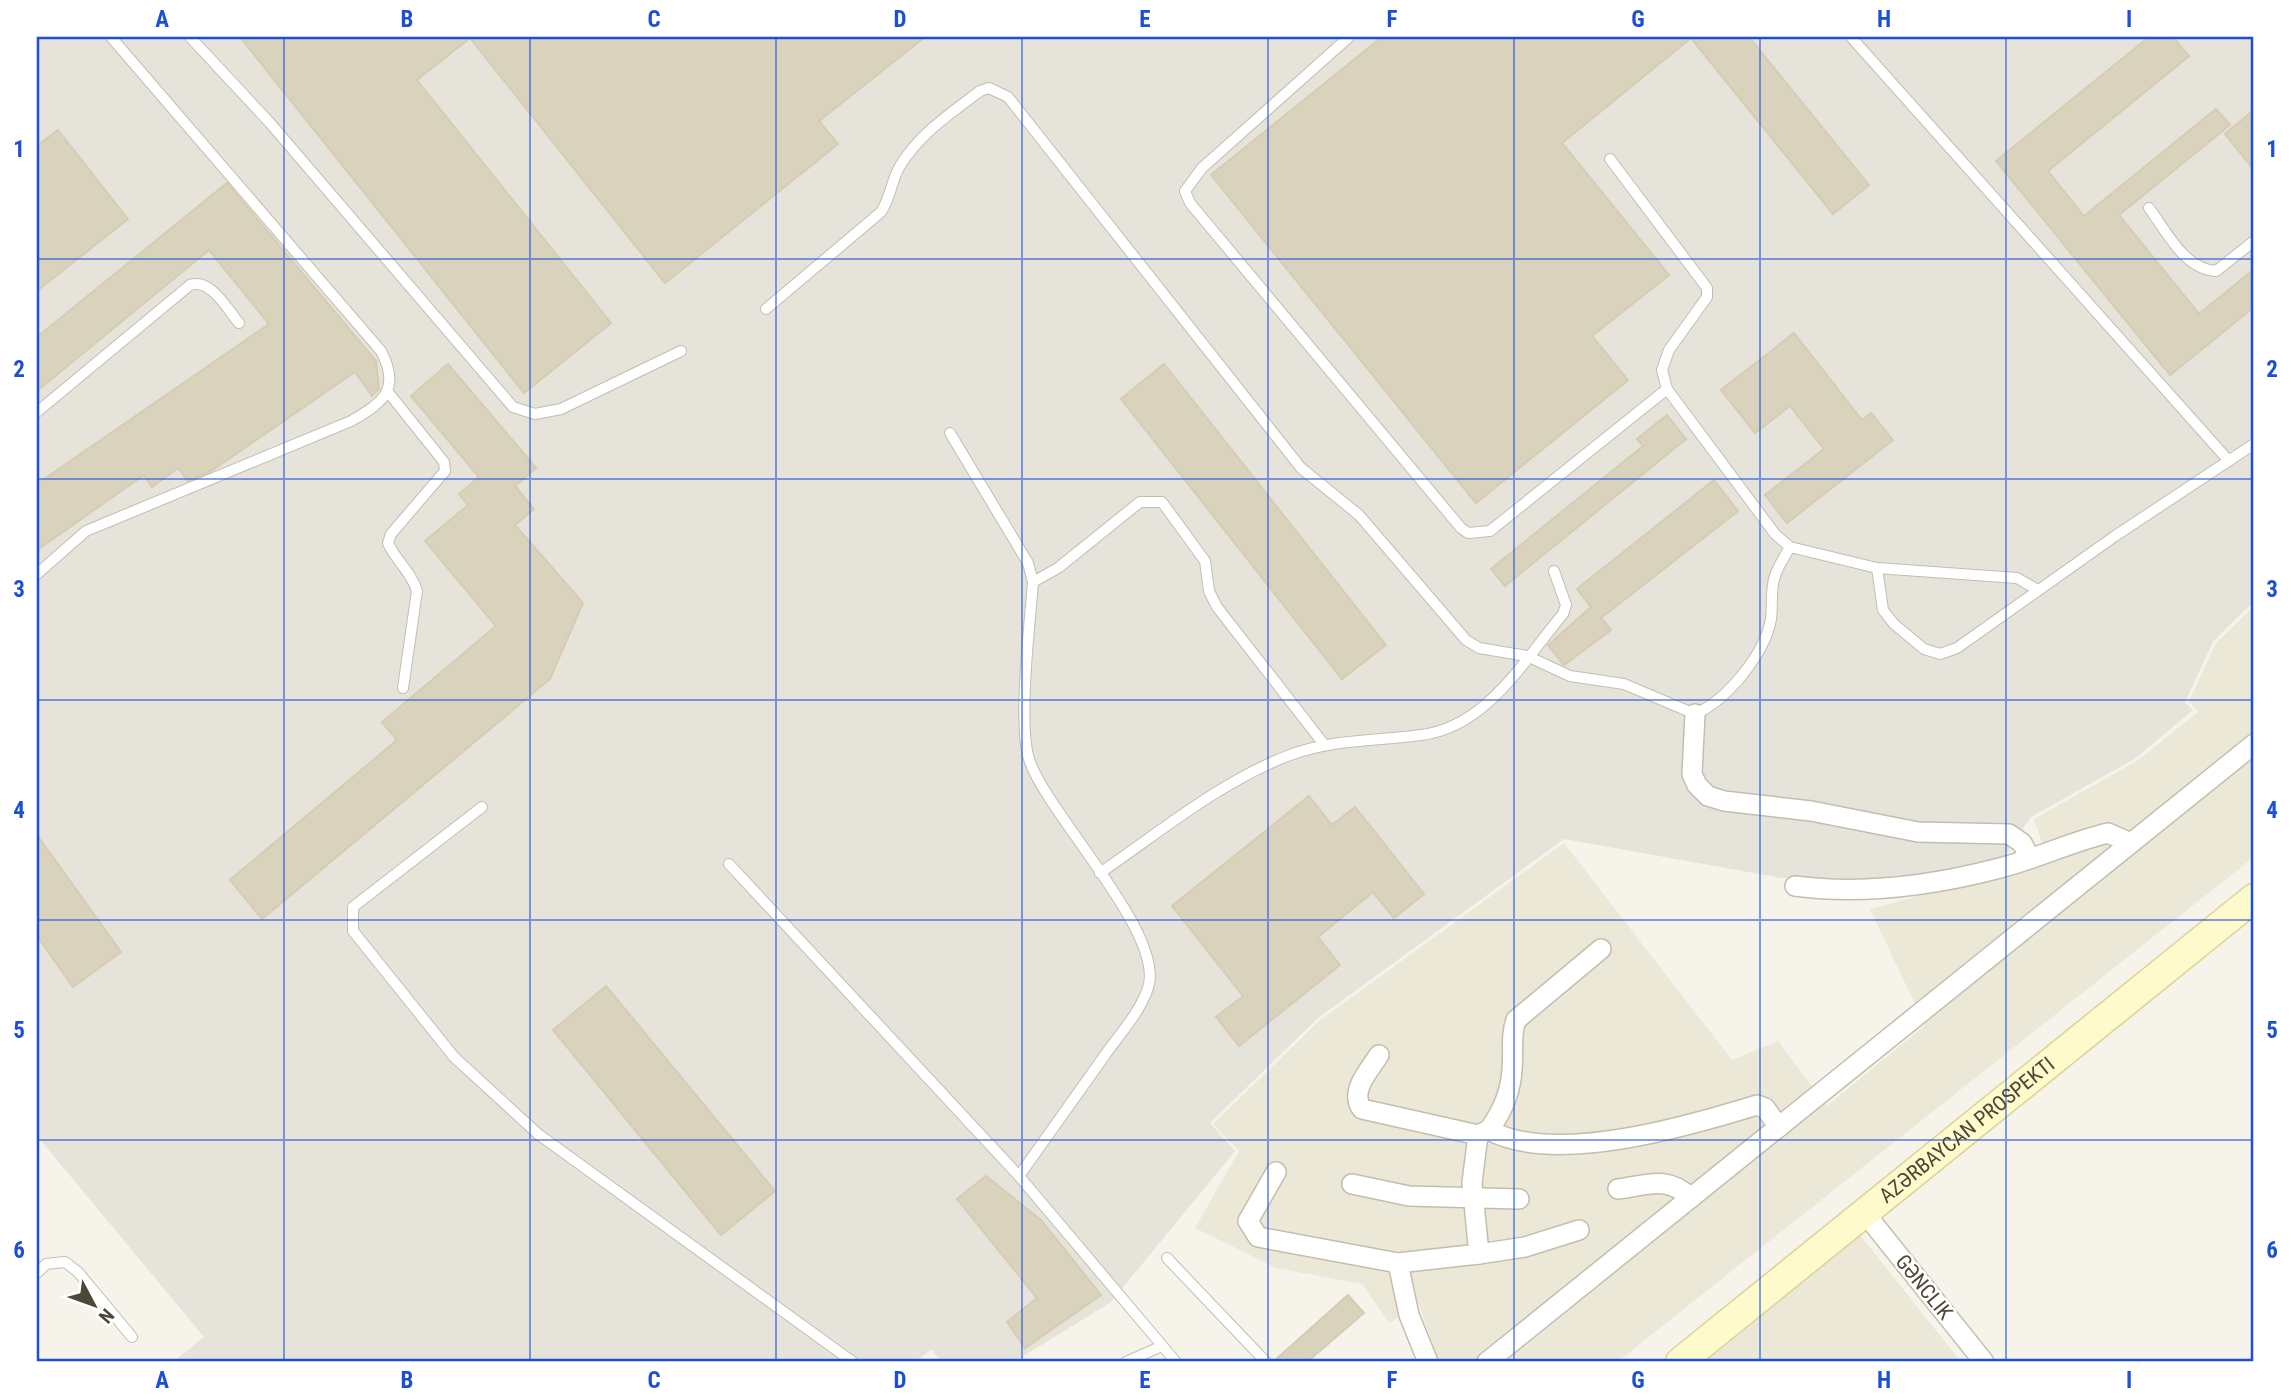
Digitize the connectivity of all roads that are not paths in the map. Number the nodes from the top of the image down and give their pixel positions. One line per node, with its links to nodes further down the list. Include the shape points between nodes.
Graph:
1 (111, 37): 12 (lane, via 380,351 391,379)
2 (190, 37): 10 (lane, via 270,122 513,407 535,414 561,409)
3 (1349, 37): 11 (lane, via 1202,168 1185,191 1189,203 1461,528 1468,533 1490,531)
4 (1851, 37): 16 (lane)
5 (1610, 159): 11 (lane, via 1707,288 1707,297 1669,350 1662,370)
6 (2149, 208): 7 (lane, via 2201,270 2216,271)
7 (2254, 241)
8 (766, 309): 23 (lane, via 881,212 898,168 926,132 980,91 999,92 1008,97 1301,468 1359,515 1466,640 1479,648)
9 (239, 323): 13 (lane, via 208,286 190,285)
10 (681, 351)
11 (1667, 389): 17 (lane)
12 (388, 392): 20 (lane, via 372,409 351,421 86,531); 24 (lane, via 444,462 445,471 388,543 417,592)
13 (37, 412)
14 (950, 433): 21 (lane, via 1028,563)
15 (2254, 444): 16 (lane)
16 (2229, 461): 22 (lane)
17 (1790, 547): 18 (lane); 25 (lane, via 1774,576 1765,639 1722,699)
18 (1877, 568): 22 (lane, via 2017,579); 22 (lane, via 1883,610 1924,649 1940,654 1957,648)
19 (1554, 571): 23 (lane, via 1566,605)
20 (37, 574)
21 (1033, 582): 26 (lane, via 1058,568 1140,502 1162,502 1205,561 1209,591 1217,607); 32 (lane, via 1024,733 1029,760 1042,788)
22 (2038, 590)
23 (1527, 656): 25 (lane, via 1570,676 1624,684); 26 (lane, via 1483,708 1445,730)
24 (403, 688)
25 (1695, 714): 30 (street, via 1692,774 1708,796 1918,832 2010,834)
26 (1323, 743): 32 (lane, via 1214,794)
27 (2254, 744): 29 (street)
28 (482, 807): 54 (lane, via 354,907 353,931 454,1057 538,1134)
29 (2131, 843): 30 (street, via 2108,833); 37 (street)
30 (2030, 858): 33 (street, via 1899,889 1831,891)
31 (729, 863): 40 (lane)
32 (1100, 873): 40 (lane, via 1137,928 1150,962 1149,986 1133,1016)
33 (1795, 886)
34 (2254, 898): 46 (street, AZƏRBAYCAN PROSPEKTI)
35 (1601, 949): 38 (street, via 1516,1020 1511,1034 1513,1070 1505,1103)
36 (1379, 1055): 38 (street, via 1357,1092 1362,1109)
37 (1779, 1127): 38 (street, via 1765,1108 1757,1105 1677,1130 1572,1143 1518,1142); 43 (street)
38 (1483, 1133): 44 (street)
39 (1276, 1172): 50 (street, via 1248,1221 1258,1237)
40 (1019, 1176): 53 (lane)
41 (1352, 1184): 44 (street, via 1409,1195)
42 (1618, 1189): 43 (street, via 1667,1182)
43 (1691, 1198): 59 (street)
44 (1473, 1199): 45 (street); 48 (street)
45 (1519, 1199)
46 (1864, 1212): 60 (street, AZƏRBAYCAN PROSPEKTI); 61 (street, GƏNCLIK)
47 (1579, 1230): 48 (street, via 1525,1247)
48 (1479, 1254): 50 (street)
49 (1167, 1258): 57 (lane)
50 (1398, 1263): 58 (street, via 1409,1315)
51 (37, 1273): 52 (lane, via 47,1264 65,1262)
52 (132, 1337)
53 (1162, 1346): 55 (lane); 56 (lane)
54 (853, 1362)
55 (1126, 1362)
56 (1176, 1362)
57 (1266, 1362)
58 (1428, 1362)
59 (1487, 1362)
60 (1679, 1362)
61 (1984, 1362)

